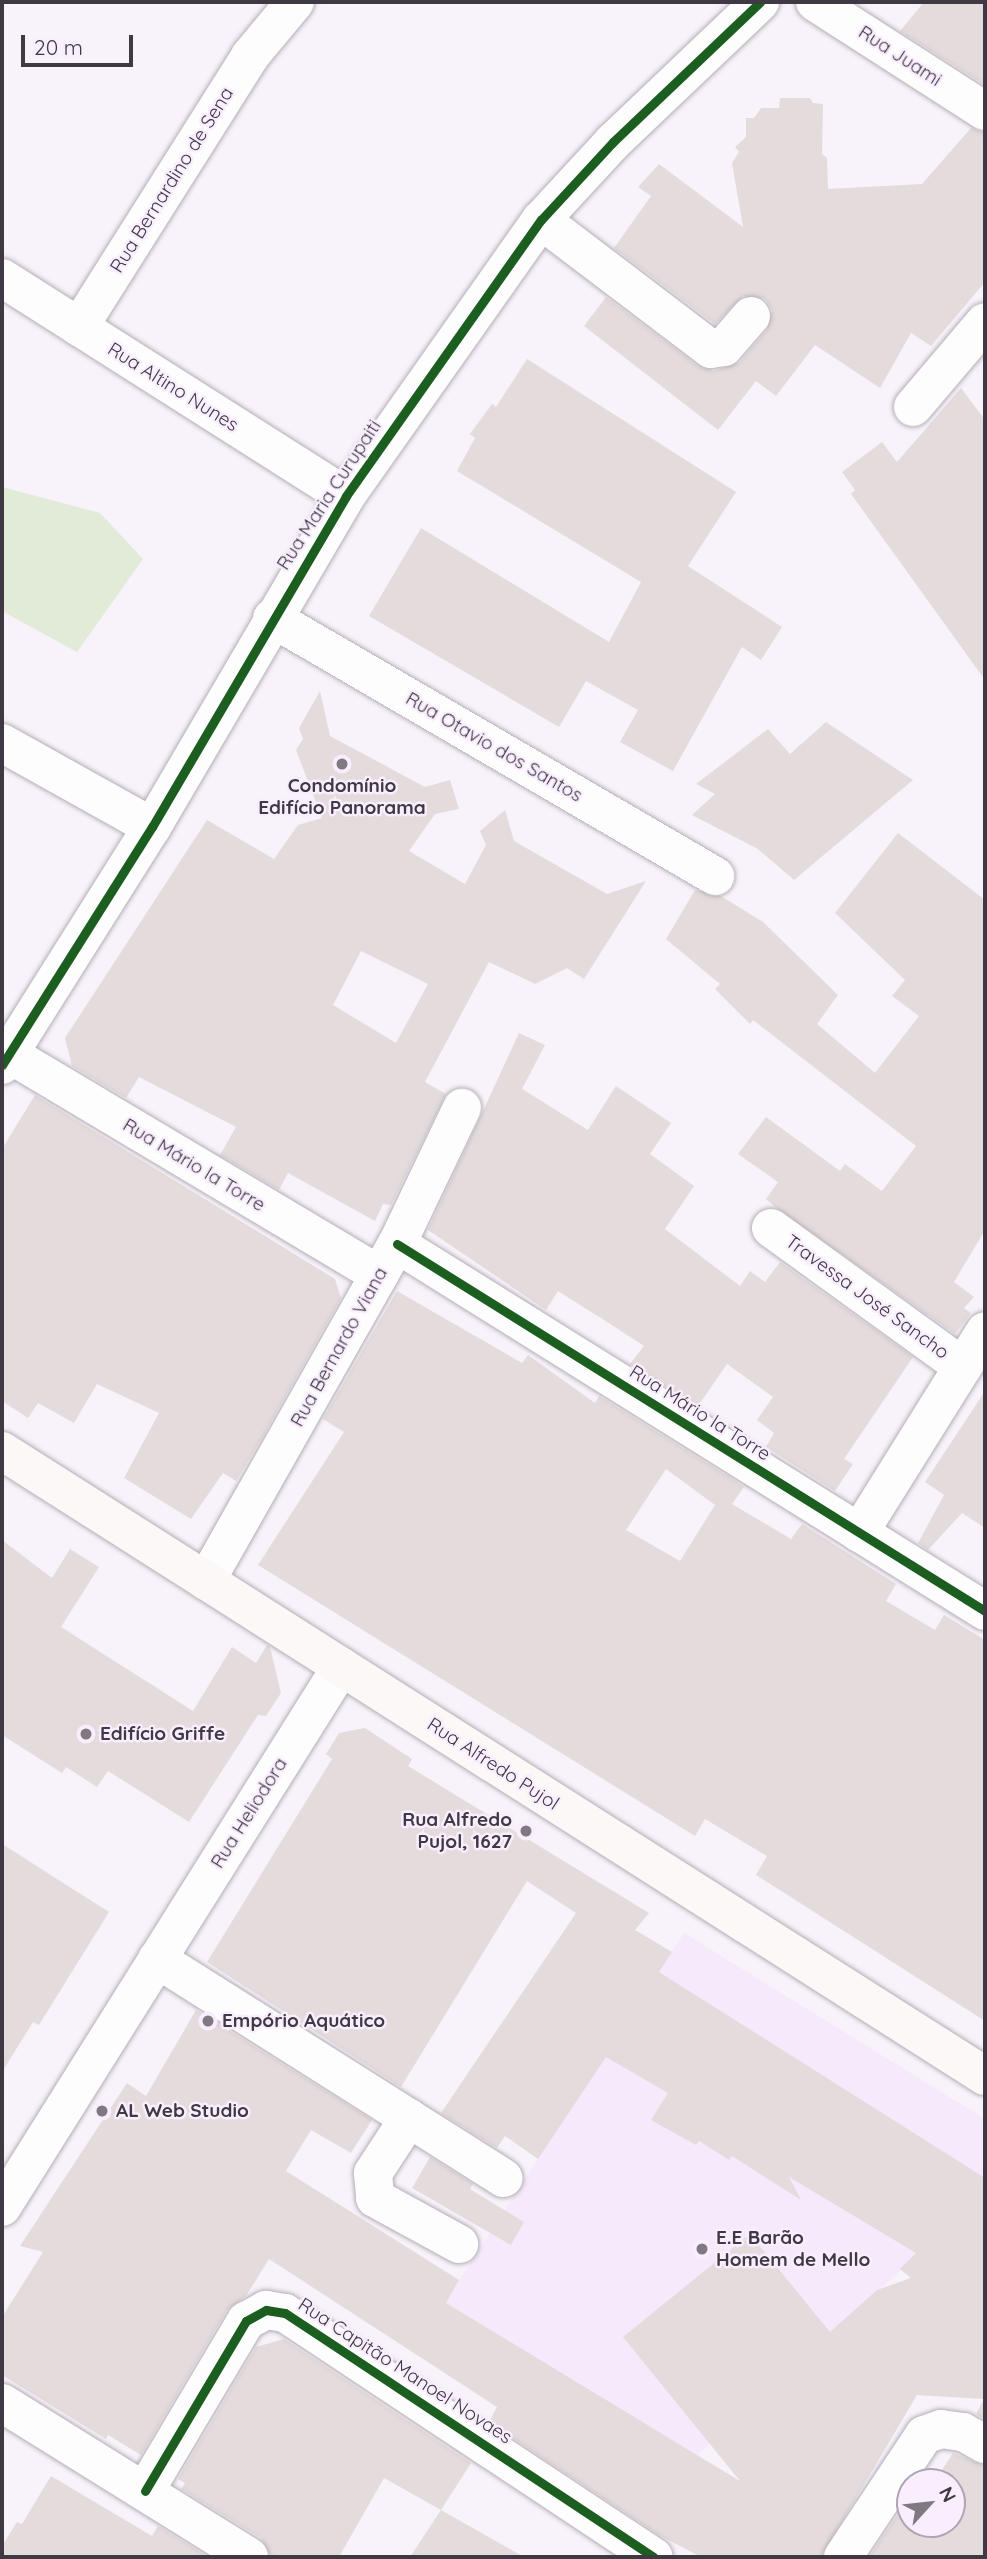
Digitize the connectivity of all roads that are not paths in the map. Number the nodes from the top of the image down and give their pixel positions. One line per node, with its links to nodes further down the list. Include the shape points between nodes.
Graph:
1 (295, 2): 9 (street, Rua Bernardino de Sena, via 250,56)
2 (760, 2): 5 (street, Rua Maria Curupaiti, via 613,142)
3 (815, 2): 4 (street, Rua Juami)
4 (985, 111)
5 (541, 220): 7 (street, via 711,349 724,347); 11 (street, Rua Maria Curupaiti)
6 (2, 278): 9 (street, Rua Altino Nunes)
7 (751, 316)
8 (985, 322): 10 (street)
9 (79, 327): 11 (street, Rua Altino Nunes)
10 (913, 407)
11 (346, 496): 12 (street, Rua Maria Curupaiti)
12 (272, 618): 14 (street, Rua Maria Curupaiti); 15 (street, Rua Otavio dos Santos)
13 (2, 743): 14 (street)
14 (152, 827): 16 (street, Rua Maria Curupaiti)
15 (715, 876)
16 (5, 1059): 19 (street, Rua Mário la Torre)
17 (462, 1108): 19 (street, Rua Bernardo Viana)
18 (771, 1228): 21 (street, Travessa José Sancho)
19 (388, 1260): 23 (street, Rua Mário la Torre); 24 (street, Rua Bernardo Viana)
20 (985, 1331): 21 (street)
21 (963, 1367): 23 (street)
22 (2, 1451): 24 (main road, Rua Alfredo Pujol)
23 (859, 1533): 25 (street, Rua Mário la Torre)
24 (206, 1581): 26 (main road, Rua Alfredo Pujol)
25 (985, 1611)
26 (341, 1667): 27 (street, Rua Heliodora); 28 (main road, Rua Alfredo Pujol)
27 (157, 1959): 29 (street); 31 (street, Rua Heliodora)
28 (985, 2076)
29 (409, 2118): 30 (street); 32 (street, via 373,2173 375,2197)
30 (504, 2178)
31 (2, 2207)
32 (459, 2244)
33 (2, 2403): 35 (street)
34 (985, 2444): 38 (street, via 963,2432 941,2429 924,2435)
35 (145, 2491): 36 (street, Rua Capitão Manoel Novaes, via 246,2321 266,2310 285,2313); 37 (street)
36 (644, 2550)
37 (248, 2557)
38 (843, 2557)

